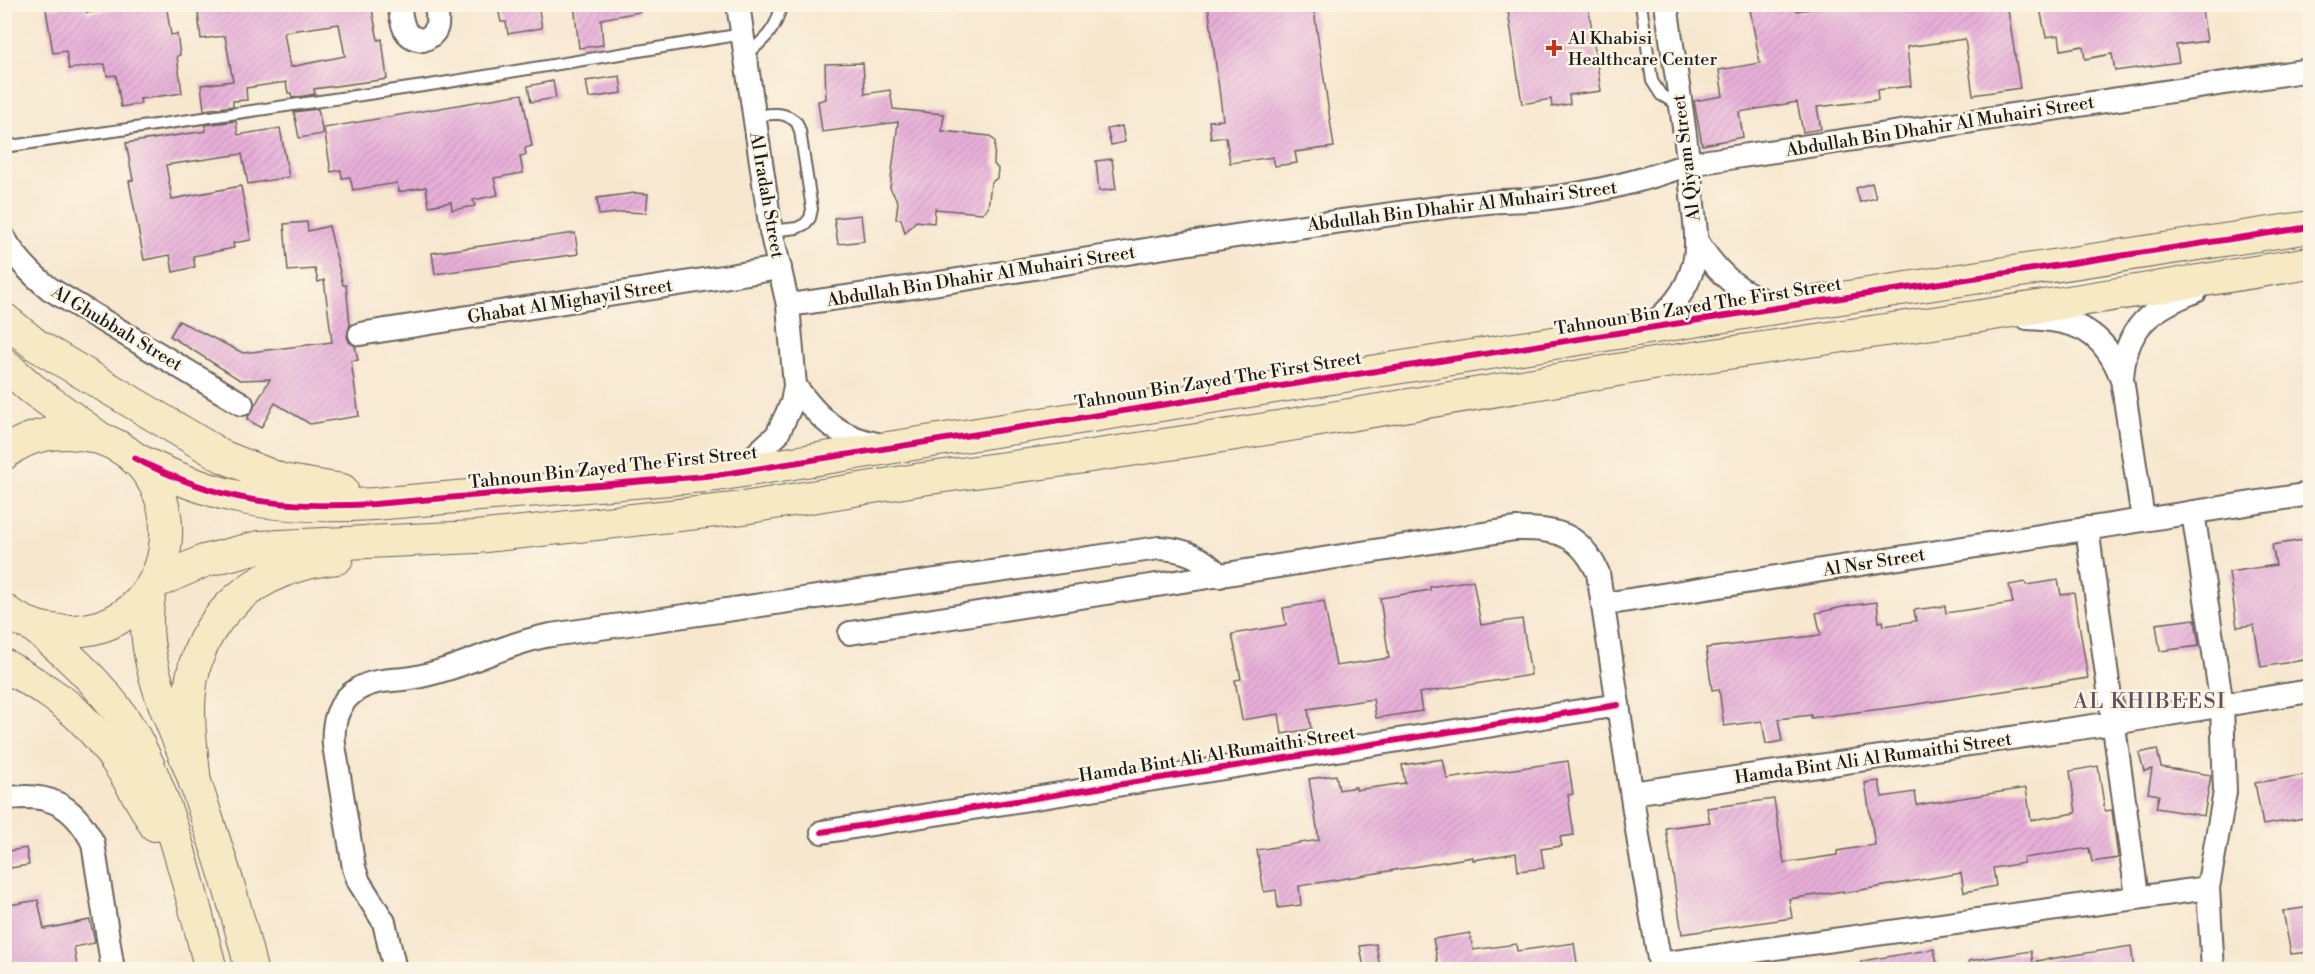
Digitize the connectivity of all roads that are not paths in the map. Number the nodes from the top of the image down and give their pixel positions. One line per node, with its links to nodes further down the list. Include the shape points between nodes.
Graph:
1 (399, 4): 2 (street, via 404,31 423,40 436,32)
2 (436, 4)
3 (738, 4): 7 (street, Al Iradah Street)
4 (781, 4): 7 (lane, via 774,29)
5 (1641, 4): 9 (lane, via 1652,81 1661,95)
6 (1666, 4): 9 (street, Al Qiyam Street)
7 (744, 45): 10 (street, Al Iradah Street); 11 (lane, via 430,85)
8 (2310, 70): 12 (street, Abdullah Bin Dhahir Al Muhairi Street)
9 (1680, 106): 12 (street, Al Qiyam Street)
10 (754, 116): 14 (street, Al Iradah Street); 14 (lane, via 783,113 797,123 811,201 810,218 805,224)
11 (4, 147)
12 (1689, 164): 16 (street, Al Qiyam Street); 20 (street, Abdullah Bin Dhahir Al Muhairi Street, via 1603,190 1301,226)
13 (2310, 227): 21 (street, Tahnoun Bin Zayed The First Street)
14 (771, 231): 18 (street, Al Iradah Street)
15 (4, 238): 29 (street, Al Ghubbah Street, via 17,259 50,289)
16 (1696, 240): 21 (street, Al Qiyam Street, via 1708,260 1741,290); 24 (street, Al Qiyam Street, via 1695,262 1678,301)
17 (2310, 263): 19 (street)
18 (780, 268): 20 (street, Al Iradah Street); 25 (street, Ghabat Al Mighayil Street)
19 (2239, 274): 22 (street); 27 (street, via 2154,310 2129,340)
20 (788, 305): 28 (street, Al Iradah Street)
21 (1782, 308): 24 (street, Tahnoun Bin Zayed The First Street)
22 (1981, 316): 27 (street, via 2070,322 2104,344); 40 (street, via 1659,363 1058,462 743,508)
23 (4, 319): 36 (street, via 68,365 252,470 282,480 343,490)
24 (1646, 329): 31 (street, Tahnoun Bin Zayed The First Street)
25 (360, 334)
26 (4, 364): 30 (street)
27 (2122, 379): 38 (street)
28 (795, 386): 31 (street, via 835,429 852,438); 34 (street, Al Iradah Street, via 792,403 777,435 751,459)
29 (242, 404)
30 (100, 438): 32 (street, via 43,435); 33 (street)
31 (893, 446): 34 (street, Tahnoun Bin Zayed The First Street)
32 (4, 454)
33 (134, 458): 36 (street, Tahnoun Bin Zayed The First Street, via 204,489 290,506 364,505); 42 (street, via 160,495 166,517 163,562)
34 (717, 475): 36 (street, Tahnoun Bin Zayed The First Street)
35 (2310, 494): 37 (street, Al Nsr Street)
36 (469, 496)
37 (2193, 512): 38 (street, Al Nsr Street); 50 (street)
38 (2143, 519): 39 (street, Al Nsr Street)
39 (2087, 528): 43 (street, Al Nsr Street); 51 (street)
40 (476, 537): 42 (street, via 259,547 204,561); 52 (street, via 428,549 323,559 286,568 245,591 213,626 194,668 189,715)
41 (1220, 576): 43 (street, via 1541,528 1560,531 1590,555); 46 (street); 63 (street, via 1193,554 1159,548 551,635 511,644 450,669 367,684 339,709 334,745 354,868 384,922)
42 (152, 585): 45 (street, via 133,608 111,622 85,630 58,632); 52 (street, via 147,627 154,673)
43 (1604, 604): 49 (street)
44 (4, 610): 45 (street)
45 (32, 626): 56 (street, via 88,675 131,732 153,777)
46 (850, 633)
47 (4, 665): 56 (street, via 56,697 102,740)
48 (2310, 692): 50 (street, Hamda Bint Ali Al Rumaithi Street)
49 (1618, 705): 53 (street); 55 (street, Hamda Bint Ali Al Rumaithi Street)
50 (2222, 706): 51 (street, Hamda Bint Ali Al Rumaithi Street); 57 (street, via 2225,792)
51 (2114, 723): 53 (street, Hamda Bint Ali Al Rumaithi Street); 58 (street)
52 (195, 783): 62 (street)
53 (1632, 793): 59 (street)
54 (4, 799): 60 (street, via 26,795 43,798 67,808 85,827 93,843)
55 (822, 832)
56 (188, 882): 61 (street)
57 (2208, 888): 58 (street); 64 (street)
58 (2137, 896): 59 (street)
59 (1660, 966)
60 (113, 969)
61 (211, 969)
62 (251, 969)
63 (395, 969)
64 (2213, 969)

